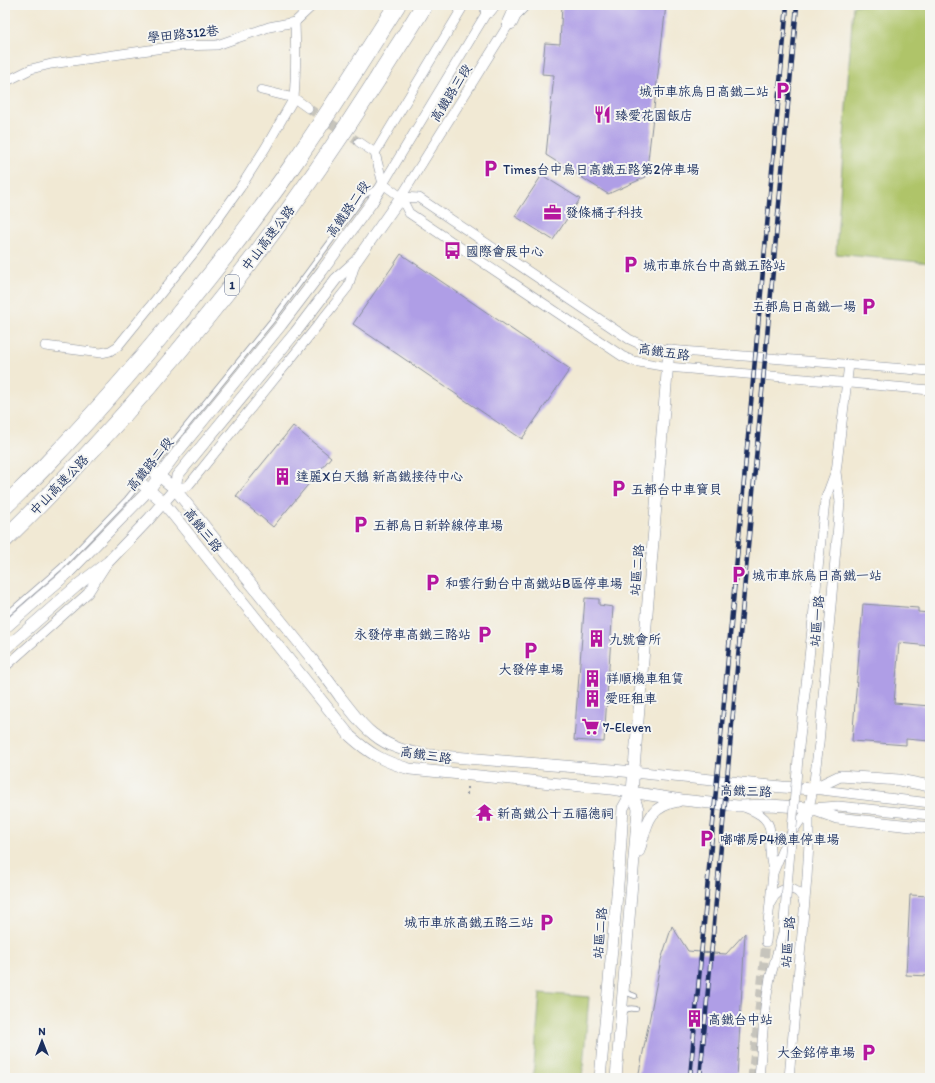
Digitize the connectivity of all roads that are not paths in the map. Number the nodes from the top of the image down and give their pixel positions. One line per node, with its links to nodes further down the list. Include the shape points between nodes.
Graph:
1 (313, 5): 8 (street)
2 (397, 5): 30 (highway, 中山高速公路 / 1, via 333,106 248,228 140,361 90,418)
3 (424, 5): 31 (highway, 中山高速公路 / 1, via 310,182 266,242 107,434)
4 (464, 5): 15 (street)
5 (518, 5): 9 (highway)
6 (526, 5): 9 (street, 高鐵路三段)
7 (490, 7): 16 (street, 高鐵路三段)
8 (295, 22): 10 (street, 學田路312巷, via 269,27 217,46 177,46 51,64); 12 (street)
9 (510, 22): 17 (street, 高鐵路三段)
10 (5, 82)
11 (261, 90): 12 (street)
12 (294, 98): 13 (street); 18 (street, via 244,182 196,250 118,346 100,353)
13 (308, 108)
14 (360, 142): 15 (street)
15 (375, 153): 16 (street)
16 (383, 184): 17 (street, 高鐵五路); 26 (street, 高鐵路二段, via 281,325 175,455)
17 (401, 197): 19 (street, 高鐵五路, via 419,198 629,339 644,346); 21 (street, 高鐵五路, via 409,213 622,356 633,361); 28 (street, via 356,261 336,279 295,333 177,476)
18 (45, 346)
19 (669, 350): 20 (street, 高鐵五路); 21 (street, 站區二路)
20 (850, 364): 22 (street, 高鐵五路); 23 (street, 站區一路)
21 (668, 367): 23 (street, 高鐵五路); 37 (street, 站區二路)
22 (930, 371)
23 (847, 383): 24 (street, 高鐵五路); 25 (street, 站區一路)
24 (930, 390)
25 (836, 472): 39 (street, 站區一路, via 840,502); 56 (street, bridge, via 825,500 799,747 783,933 765,1007)
26 (156, 474): 27 (street, 高鐵路二段); 28 (street, 高鐵三路)
27 (145, 487): 29 (street, 高鐵三路); 33 (lane, 高鐵路二段, via 127,500 61,567); 34 (street, 高鐵路二段, via 68,573)
28 (174, 489): 29 (street); 37 (street, 高鐵三路, via 354,715 372,734 384,742 412,753)
29 (163, 502): 32 (street); 40 (street, 高鐵三路, via 350,736 377,757 410,769)
30 (5, 506)
31 (5, 539)
32 (108, 562): 35 (street); 36 (street, via 88,593)
33 (5, 616)
34 (5, 628)
35 (5, 649)
36 (5, 667)
37 (634, 773): 39 (street, 高鐵三路); 40 (street, 站區二路)
38 (930, 786): 39 (street, 高鐵三路, via 899,780 840,776)
39 (813, 789): 42 (street, 高鐵三路); 44 (street, 站區一路)
40 (632, 792): 41 (street, 高鐵三路); 47 (street, 站區二路, via 638,809); 57 (street, 站區二路, via 623,808)
41 (682, 800): 43 (street, 高鐵三路); 47 (street, via 666,804 655,811 649,820)
42 (930, 803)
43 (738, 806): 44 (street, 高鐵三路); 48 (street, via 757,812 768,824)
44 (809, 808): 45 (street, 高鐵三路, via 838,806); 46 (street, 高鐵三路, via 837,818); 48 (street, 站區一路, via 786,841); 50 (street, 站區一路)
45 (930, 815)
46 (930, 828)
47 (633, 871): 52 (street, 站區二路)
48 (773, 873): 49 (street, 站區一路)
49 (769, 907): 50 (street, via 776,893 788,888 800,894); 51 (street, 站區一路)
50 (804, 909): 59 (street, 站區一路)
51 (766, 942)
52 (623, 986): 53 (lane, via 627,993); 55 (street, 站區二路)
53 (635, 996)
54 (636, 1009): 55 (lane, via 625,1011)
55 (621, 1020): 58 (street, 站區二路)
56 (759, 1075)
57 (600, 1078)
58 (616, 1078)
59 (789, 1078)

